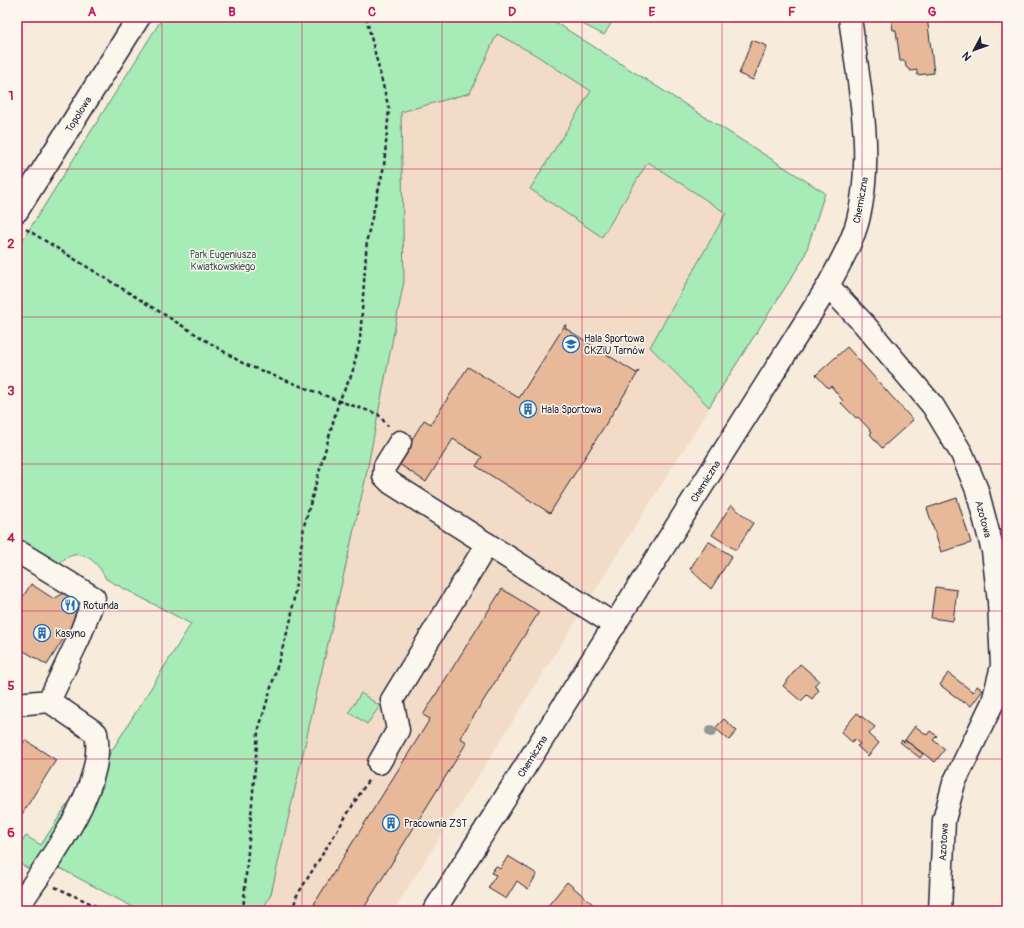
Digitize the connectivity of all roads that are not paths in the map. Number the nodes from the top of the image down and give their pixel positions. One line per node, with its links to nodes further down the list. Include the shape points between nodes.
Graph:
1 (139, 17): 3 (street, Topolowa)
2 (850, 17): 4 (street, Chemiczna, via 866,141 865,180 858,220 845,254)
3 (20, 219)
4 (828, 286): 8 (street, Chemiczna); 15 (street, Azotowa, via 864,324 933,406 962,454 976,490 993,551 999,602 1002,666 993,702 954,783 944,820)
5 (400, 442): 6 (street, via 385,466 384,476)
6 (487, 544): 8 (street); 11 (street, via 392,700 398,730)
7 (17, 551): 9 (street, via 94,598 79,638)
8 (615, 625): 14 (street, Chemiczna)
9 (49, 701): 10 (street); 12 (street, via 96,733 97,760 81,809)
10 (17, 704)
11 (379, 763)
12 (17, 910): 13 (street)
13 (21, 911)
14 (434, 911)
15 (940, 911)

